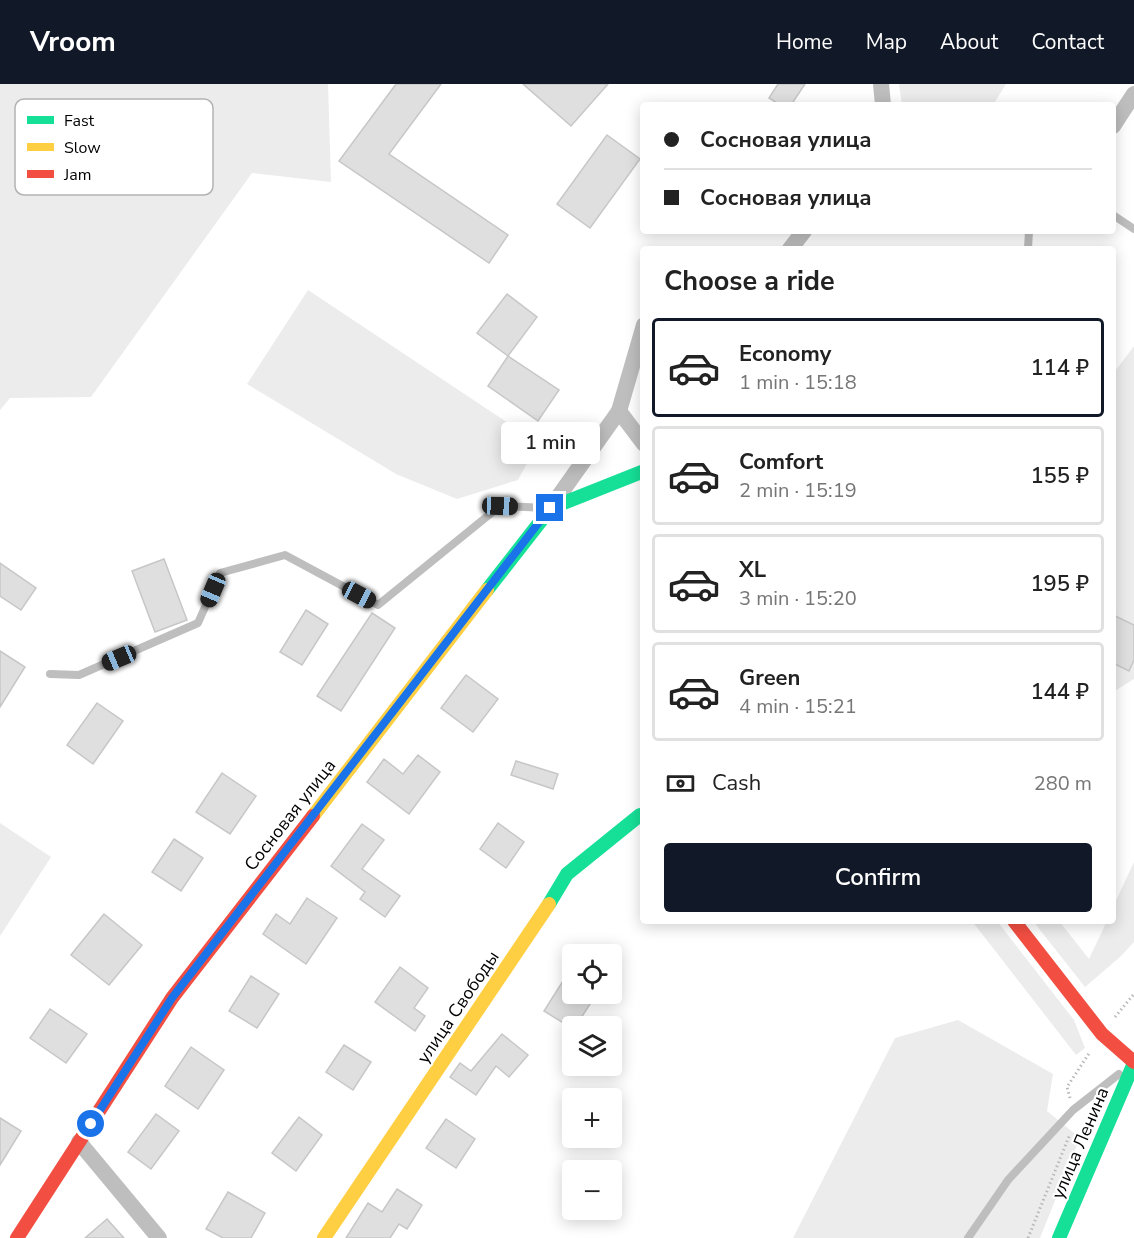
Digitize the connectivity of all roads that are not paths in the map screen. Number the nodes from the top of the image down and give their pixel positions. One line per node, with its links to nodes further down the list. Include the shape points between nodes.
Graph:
1 (881, 84): 3 (street)
2 (1134, 94): 4 (street)
3 (883, 102)
4 (1116, 121)
5 (1116, 217): 6 (lane)
6 (1134, 229)
7 (802, 234): 8 (street)
8 (792, 246)
9 (640, 339): 10 (street)
10 (619, 411): 11 (street); 13 (street)
11 (640, 439)
12 (640, 473): 13 (street)
13 (550, 508): 14 (lane, via 500,506 378,604 285,555 220,573 198,623 79,675); 18 (street, Сосновая улица, via 172,998)
14 (50, 674)
15 (640, 815): 21 (street, улица Свободы, via 567,874)
16 (1016, 924): 17 (street, via 1102,1034)
17 (1134, 1063): 22 (lane, via 1073,1110 1008,1180); 23 (street, улица Ленина)
18 (79, 1142): 19 (street, Сосновая улица); 20 (street)
19 (17, 1238)
20 (159, 1238)
21 (324, 1238)
22 (968, 1238)
23 (1059, 1238)

